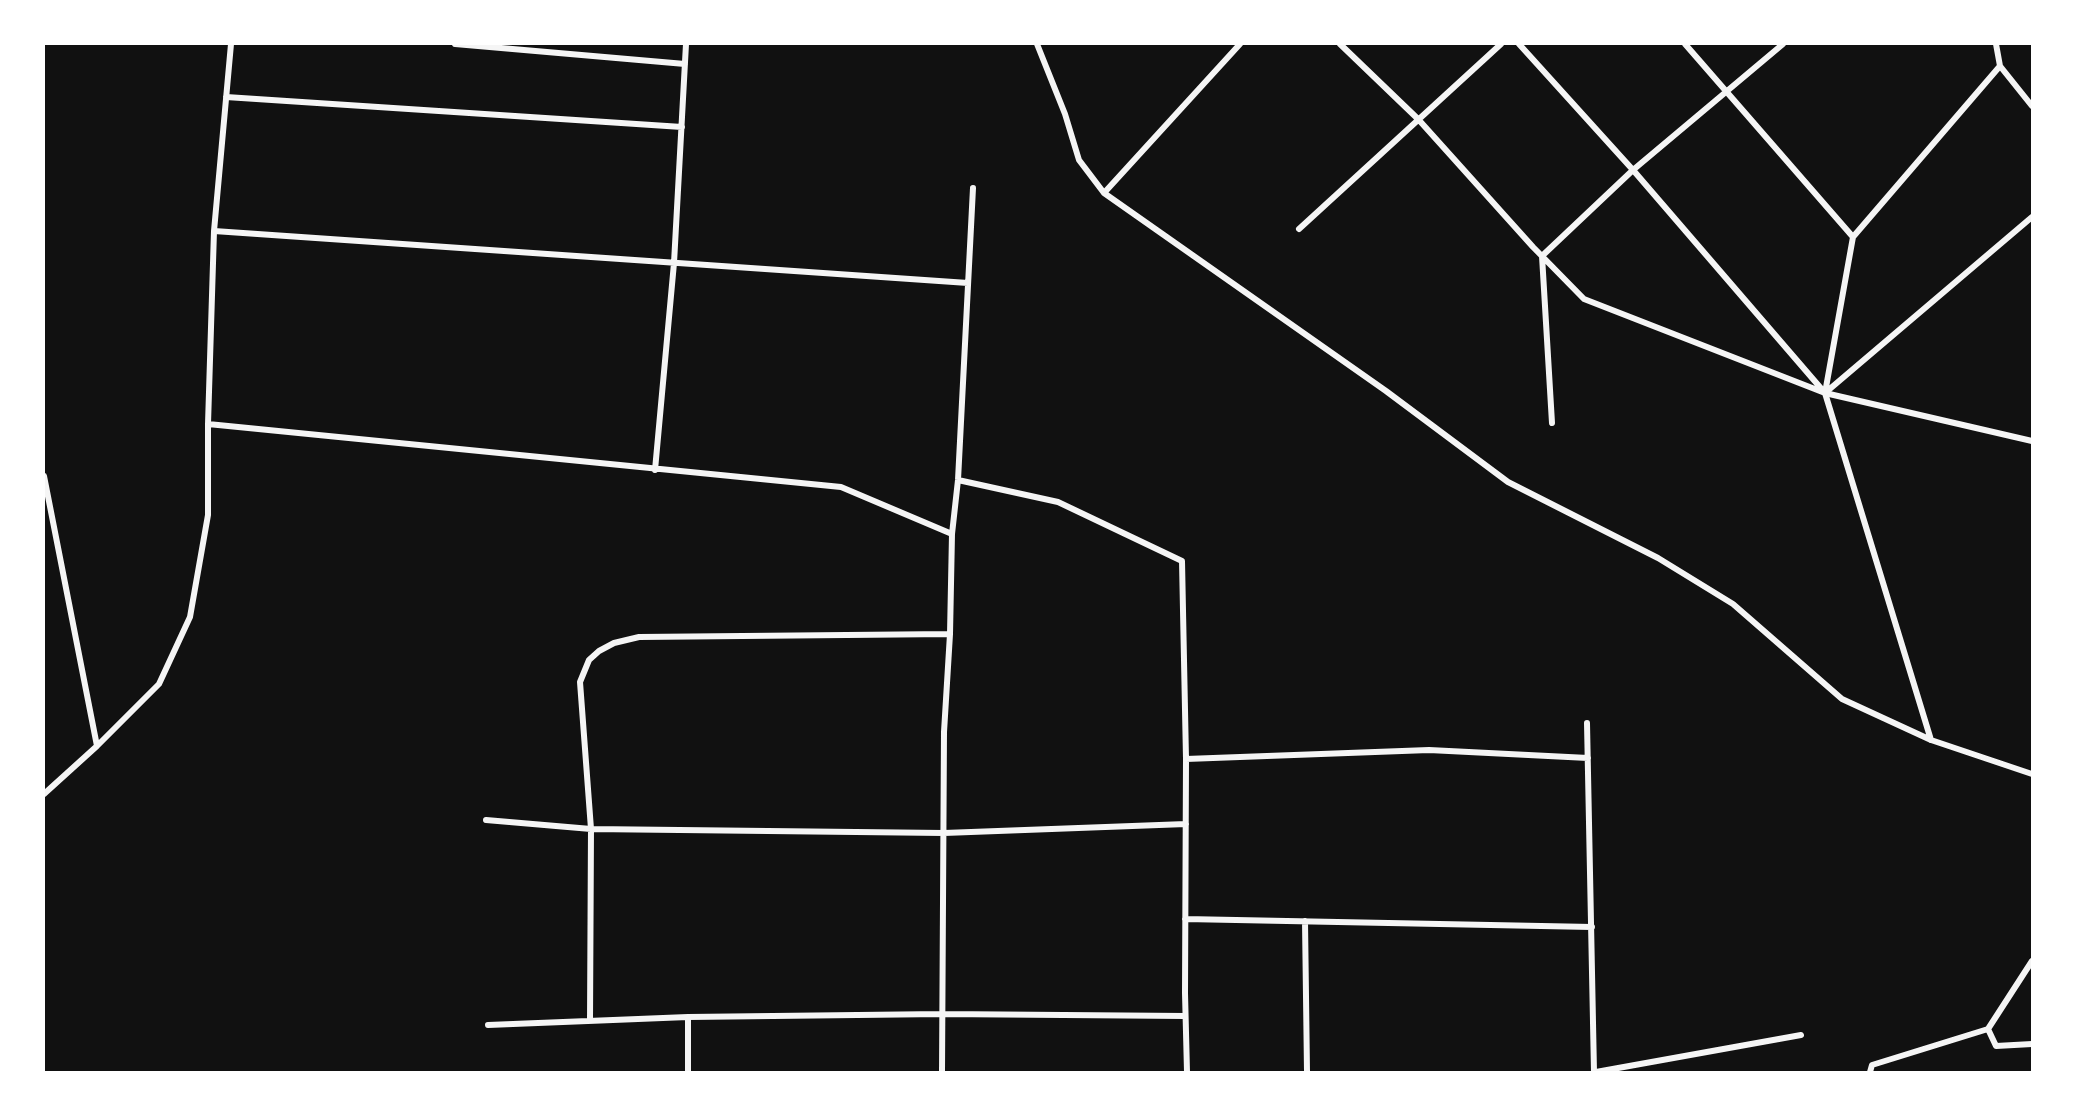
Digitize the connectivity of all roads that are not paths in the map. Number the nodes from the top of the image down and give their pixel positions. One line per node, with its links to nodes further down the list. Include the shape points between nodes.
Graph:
1 (231, 44): 15 (street)
2 (455, 44): 12 (street)
3 (686, 44): 12 (street)
4 (1037, 44): 21 (street, via 1079,160)
5 (1240, 44): 21 (street)
6 (1340, 44): 17 (street)
7 (1501, 44): 17 (street)
8 (1519, 44): 19 (street)
9 (1685, 44): 14 (street)
10 (1783, 44): 14 (street)
11 (1996, 44): 13 (street)
12 (685, 64): 18 (street)
13 (2000, 66): 16 (street); 25 (street)
14 (1727, 90): 19 (street); 25 (street)
15 (226, 98): 18 (street); 24 (street)
16 (2032, 106)
17 (1418, 119): 23 (street); 26 (street)
18 (682, 127): 27 (street)
19 (1633, 170): 26 (street); 29 (street)
20 (973, 188): 28 (street)
21 (1104, 193): 39 (street, via 1386,391 1508,482 1658,558 1714,592 1842,699)
22 (2032, 218): 29 (street)
23 (1299, 229)
24 (214, 231): 27 (street); 31 (street)
25 (1853, 237): 29 (street)
26 (1542, 256): 29 (street, via 1584,299); 30 (street)
27 (674, 263): 28 (street); 33 (street)
28 (968, 283): 35 (street)
29 (1825, 393): 32 (street); 39 (street)
30 (1552, 423)
31 (208, 424): 33 (street); 40 (street, via 208,515 189,617 159,684)
32 (2032, 441)
33 (655, 470): 36 (street, via 841,487)
34 (44, 476): 40 (street)
35 (958, 480): 36 (street); 42 (street, via 1059,502 1182,561)
36 (952, 534): 37 (street)
37 (950, 634): 47 (street, via 639,637 614,643 589,660 580,682); 48 (street, via 944,732)
38 (1587, 723): 41 (street)
39 (1931, 740): 43 (street)
40 (97, 746): 44 (street)
41 (1588, 758): 42 (street, via 1429,750); 51 (street)
42 (1186, 759): 46 (street)
43 (2032, 774)
44 (44, 794)
45 (486, 820): 47 (street)
46 (1186, 824): 48 (street); 49 (street)
47 (591, 829): 48 (street); 56 (street)
48 (944, 833): 53 (street)
49 (1185, 919): 50 (street); 54 (street)
50 (1305, 921): 51 (street); 64 (street)
51 (1592, 927): 65 (street)
52 (2032, 962): 58 (street)
53 (942, 1014): 54 (street); 55 (street); 62 (street)
54 (1185, 1016): 63 (street)
55 (688, 1017): 56 (street); 61 (street)
56 (590, 1021): 57 (street)
57 (488, 1025)
58 (1988, 1029): 60 (street, via 1996,1046); 66 (street, via 1872,1065)
59 (1802, 1035): 65 (street)
60 (2032, 1044)
61 (688, 1072)
62 (942, 1072)
63 (1187, 1072)
64 (1307, 1072)
65 (1595, 1072)
66 (1870, 1072)

